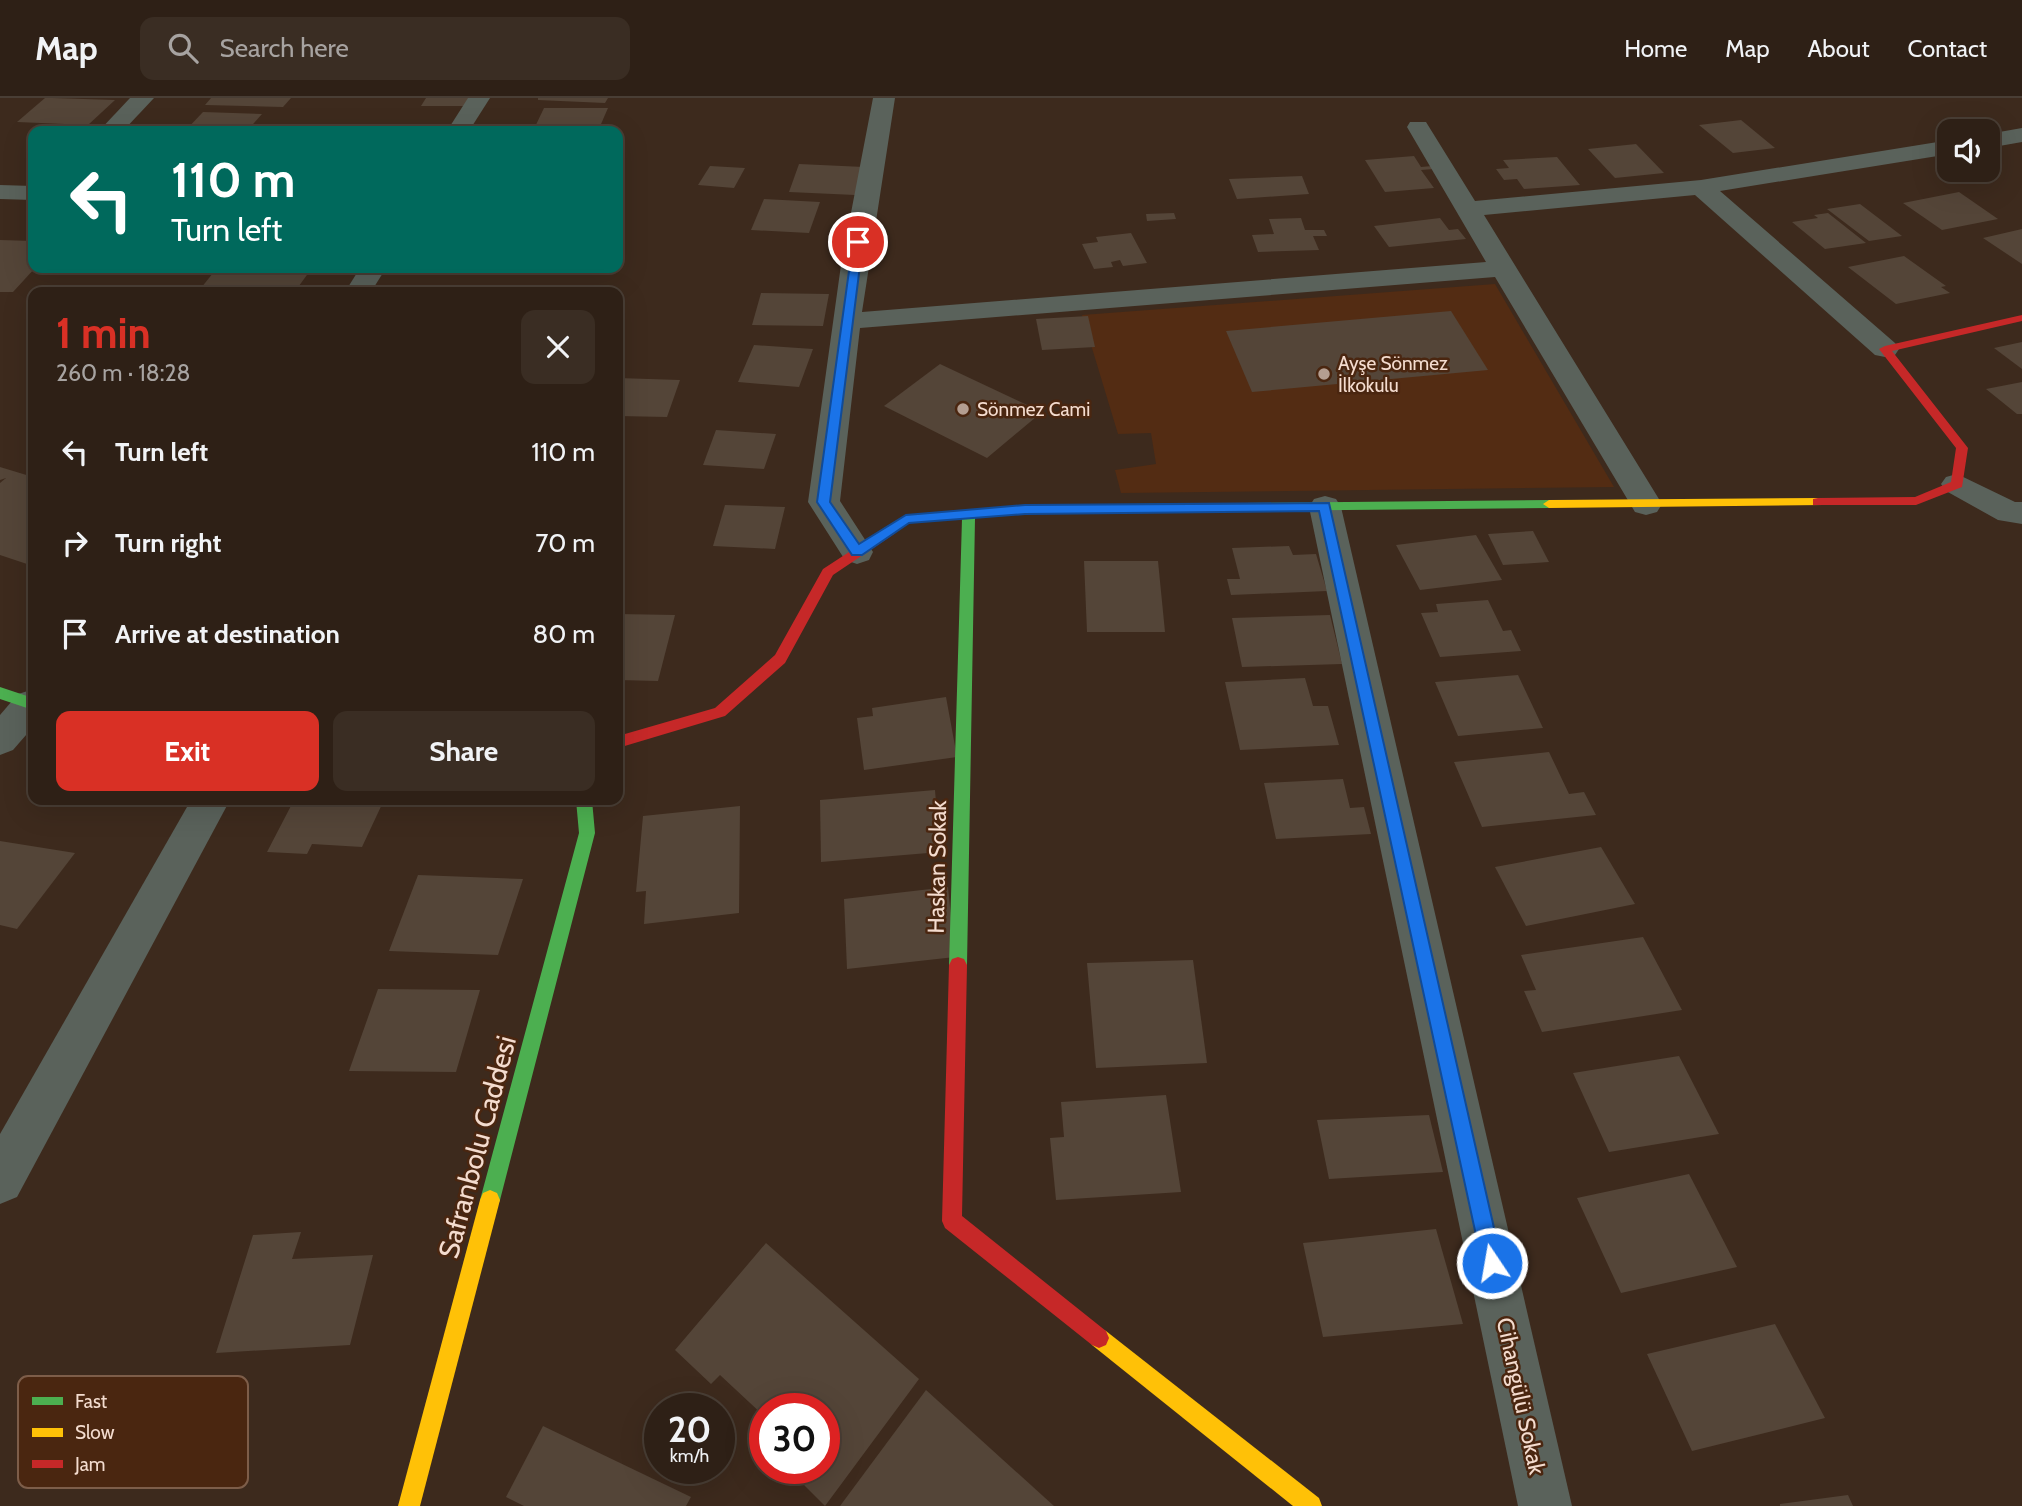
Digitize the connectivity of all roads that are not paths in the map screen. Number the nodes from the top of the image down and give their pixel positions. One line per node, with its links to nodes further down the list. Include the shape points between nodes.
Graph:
1 (143, 98): 4 (street)
2 (479, 98): 5 (street)
3 (884, 98): 16 (street)
4 (115, 126)
5 (461, 126)
6 (1418, 127): 13 (street)
7 (2022, 135): 8 (street)
8 (2000, 139)
9 (1937, 149): 10 (street)
10 (1701, 187): 13 (street); 17 (street)
11 (0, 192): 12 (street)
12 (28, 193)
13 (1468, 209): 14 (street)
14 (1505, 268): 16 (street); 19 (street)
15 (2022, 318): 17 (street)
16 (847, 321): 23 (street, via 824,502)
17 (1885, 349): 18 (street, via 1962,448)
18 (1956, 484): 19 (street, via 1916,502); 21 (street, via 2009,512)
19 (1646, 504): 20 (street)
20 (1325, 507): 22 (street, via 1025,509); 32 (street, Cihangülü Sokak)
21 (2022, 513)
22 (969, 514): 23 (street, via 906,519); 31 (street, Haskan Sokak, via 952,1221)
23 (857, 552): 26 (street, via 828,572 780,659 720,712)
24 (22, 700): 25 (street)
25 (0, 740)
26 (623, 741)
27 (208, 805): 29 (street)
28 (584, 805): 30 (street, Safranbolu Caddesi, via 587,833)
29 (0, 1180)
30 (409, 1506)
31 (1311, 1506)
32 (1545, 1506)

